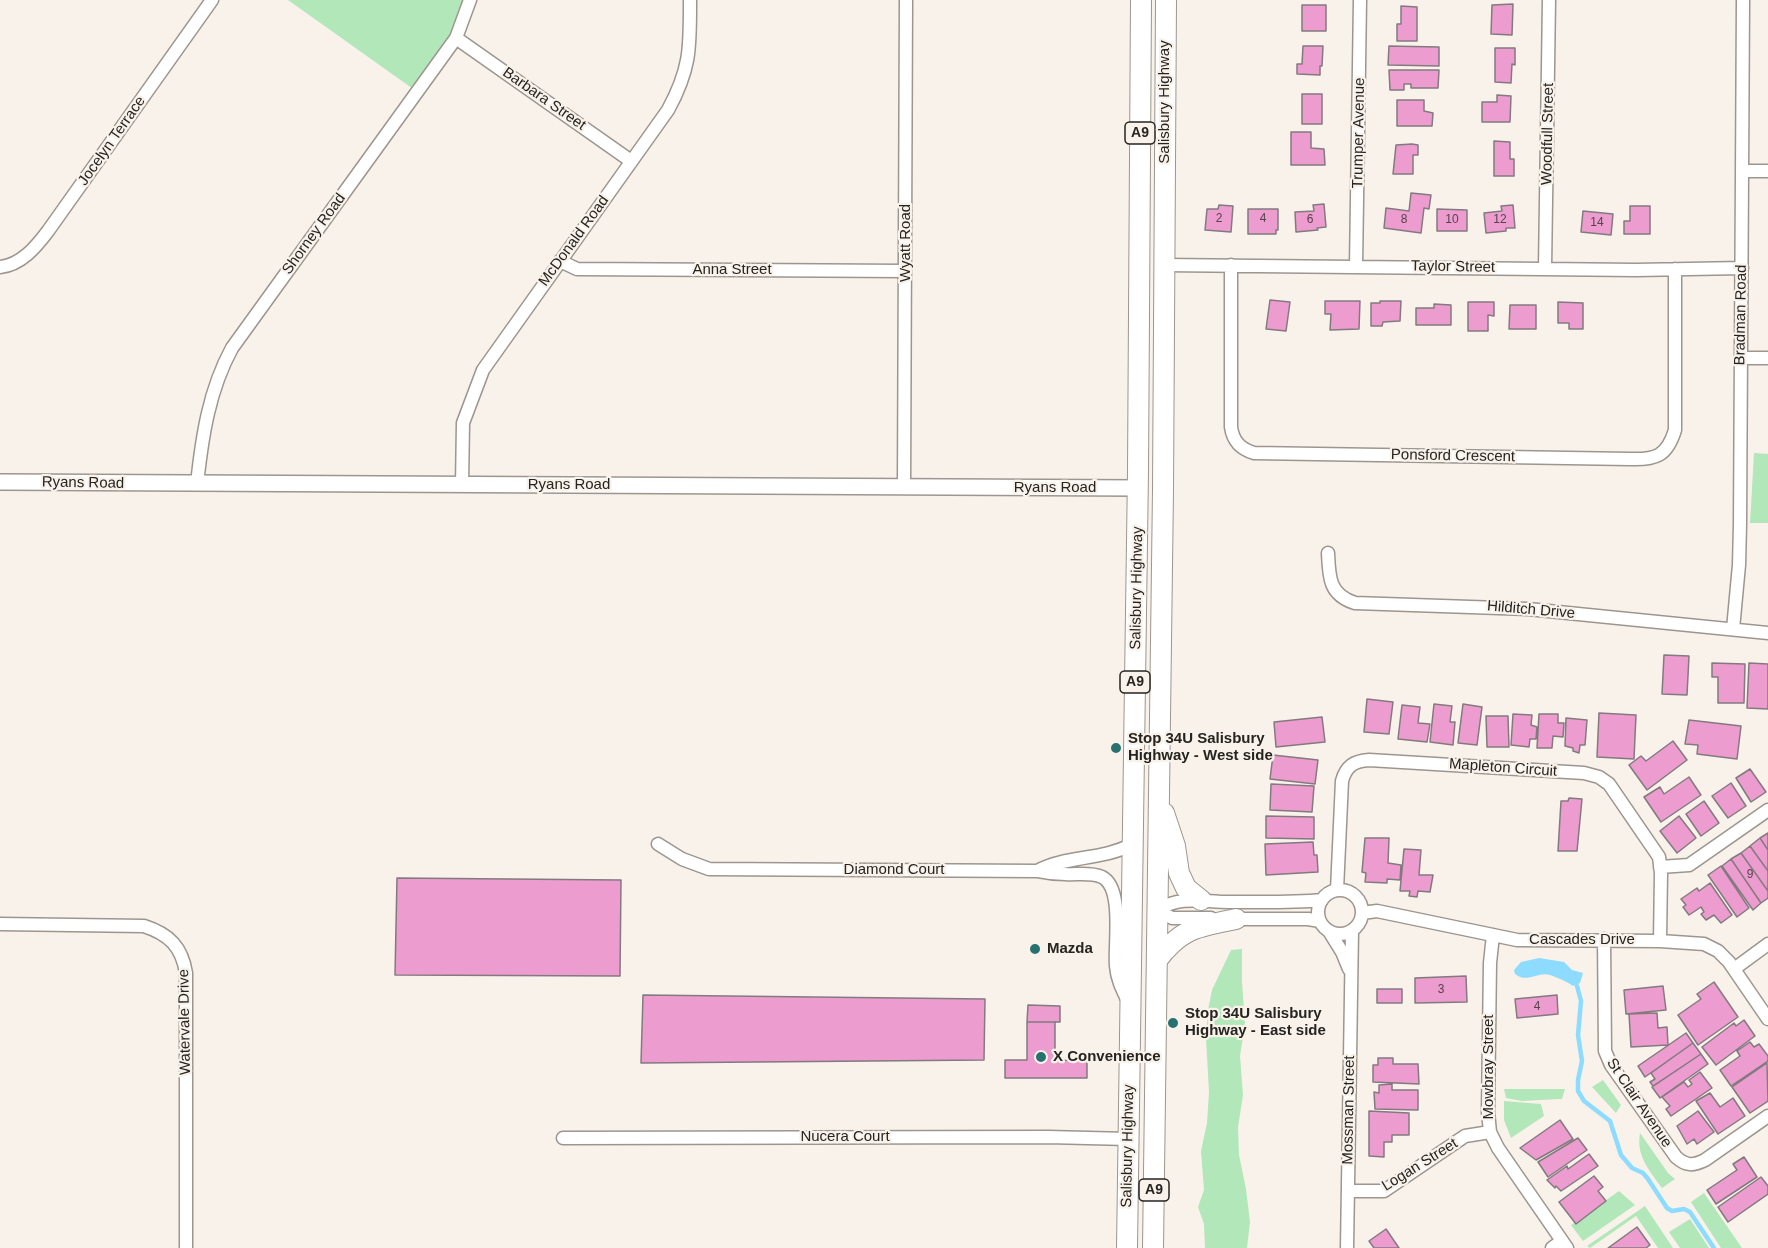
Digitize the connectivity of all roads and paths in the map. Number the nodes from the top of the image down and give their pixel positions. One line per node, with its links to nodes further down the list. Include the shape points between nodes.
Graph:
1 (213, 0): 19 (street, Jocelyn Terrace, via 42,240 17,262)
2 (470, 0): 10 (street, Shorney Road)
3 (690, 0): 11 (street, McDonald Road, via 689,54 681,87)
4 (906, 0): 23 (street, Wyatt Road)
5 (1141, 0): 17 (main road, Salisbury Highway / A9)
6 (1166, 0): 15 (main road, Salisbury Highway / A9)
7 (1360, 0): 18 (street, Trumper Avenue)
8 (1549, 0): 20 (street, Woodfull Street)
9 (1743, 0): 12 (street, Bradman Road)
10 (456, 38): 11 (street, Barbara Street); 27 (street, Shorney Road, via 232,348 206,416)
11 (631, 161): 14 (street, McDonald Road)
12 (1742, 171): 13 (street); 21 (street, Bradman Road)
13 (1768, 171)
14 (560, 261): 23 (street, Anna Street, via 578,269); 28 (street, McDonald Road, via 483,370 463,423)
15 (1164, 265): 16 (street, Taylor Street); 17 (main road); 31 (main road, Salisbury Highway / A9)
16 (1232, 265): 18 (street, Taylor Street); 22 (street, Ponsford Crescent, via 1231,427 1236,442 1245,450 1639,459 1661,453 1676,430)
17 (1140, 266): 30 (main road, Salisbury Highway / A9)
18 (1356, 266): 20 (street, Taylor Street)
19 (0, 267)
20 (1545, 268): 22 (street, Taylor Street)
21 (1742, 268): 22 (street, Taylor Street); 24 (street, Bradman Road)
22 (1675, 269)
23 (905, 271): 29 (street, Wyatt Road)
24 (1741, 358): 25 (street); 33 (street, Bradman Road, via 1739,565)
25 (1768, 358)
26 (0, 482): 27 (street, Ryans Road)
27 (197, 484): 28 (street, Ryans Road)
28 (462, 485): 29 (street, Ryans Road)
29 (904, 487): 30 (street, Ryans Road)
30 (1138, 489): 31 (main road); 38 (main road, Salisbury Highway / A9)
31 (1163, 490): 35 (main road, Salisbury Highway / A9)
32 (1328, 553): 33 (street, Hilditch Drive, via 1330,581 1343,599 1355,603 1528,609)
33 (1733, 629): 34 (street, Hilditch Drive)
34 (1768, 633)
35 (1159, 796): 43 (main road, via 1179,873 1186,888); 45 (main road, Salisbury Highway / A9)
36 (1768, 810): 39 (street, via 1689,865)
37 (658, 844): 40 (street, Diamond Court, via 709,869)
38 (1132, 844): 40 (street, Diamond Court, via 1115,853 1049,864); 41 (main road, Salisbury Highway / A9)
39 (1660, 867): 42 (street, Mapleton Circuit, via 1654,847 1617,794 1609,784 1592,775 1369,760 1358,761 1344,772); 54 (street, Mapleton Circuit)
40 (1037, 871): 59 (street, via 1091,874 1110,884 1115,900 1119,984)
41 (1132, 876): 45 (main road); 59 (main road, Salisbury Highway / A9)
42 (1337, 890): 44 (street); 46 (street, via 1355,896)
43 (1201, 900): 44 (street); 45 (street, via 1170,903)
44 (1322, 900): 48 (street, via 1318,906)
45 (1157, 910): 47 (street, via 1172,918); 56 (main road, Salisbury Highway / A9); 61 (main road, via 1145,925 1142,1016)
46 (1362, 913): 51 (street); 52 (street, Cascades Drive, via 1377,911)
47 (1236, 919): 48 (street); 56 (main road, via 1186,932 1168,945)
48 (1320, 921): 50 (street)
49 (0, 924): 68 (street, Watervale Drive, via 144,926 158,930 177,946 186,974)
50 (1329, 931): 51 (street); 58 (street, Mossman Street)
51 (1352, 931): 58 (street, Mossman Street)
52 (1492, 935): 53 (street, Cascades Drive, via 1517,940); 63 (street, Mowbray Street)
53 (1604, 939): 54 (street, Cascades Drive); 62 (street, St Clair Avenue, via 1605,1052 1676,1157 1689,1165 1704,1160)
54 (1660, 941): 57 (street, Cascades Drive, via 1704,944 1718,951)
55 (1768, 945): 57 (street)
56 (1157, 960): 70 (main road, Salisbury Highway / A9)
57 (1734, 969): 60 (street, Cascades Drive)
58 (1350, 971): 66 (street, Mossman Street)
59 (1130, 1004): 61 (main road, Salisbury Highway / A9)
60 (1768, 1018)
61 (1129, 1061): 65 (main road, Salisbury Highway / A9)
62 (1768, 1116)
63 (1490, 1132): 66 (street, Logan Street, via 1465,1136 1384,1191); 67 (street, Mowbray Street)
64 (563, 1138): 65 (street, Nucera Court)
65 (1128, 1139): 69 (main road, Salisbury Highway / A9)
66 (1348, 1191): 71 (street, Mossman Street)
67 (1565, 1244): 72 (street)
68 (186, 1248)
69 (1127, 1248)
70 (1154, 1248)
71 (1347, 1248)
72 (1551, 1248)

